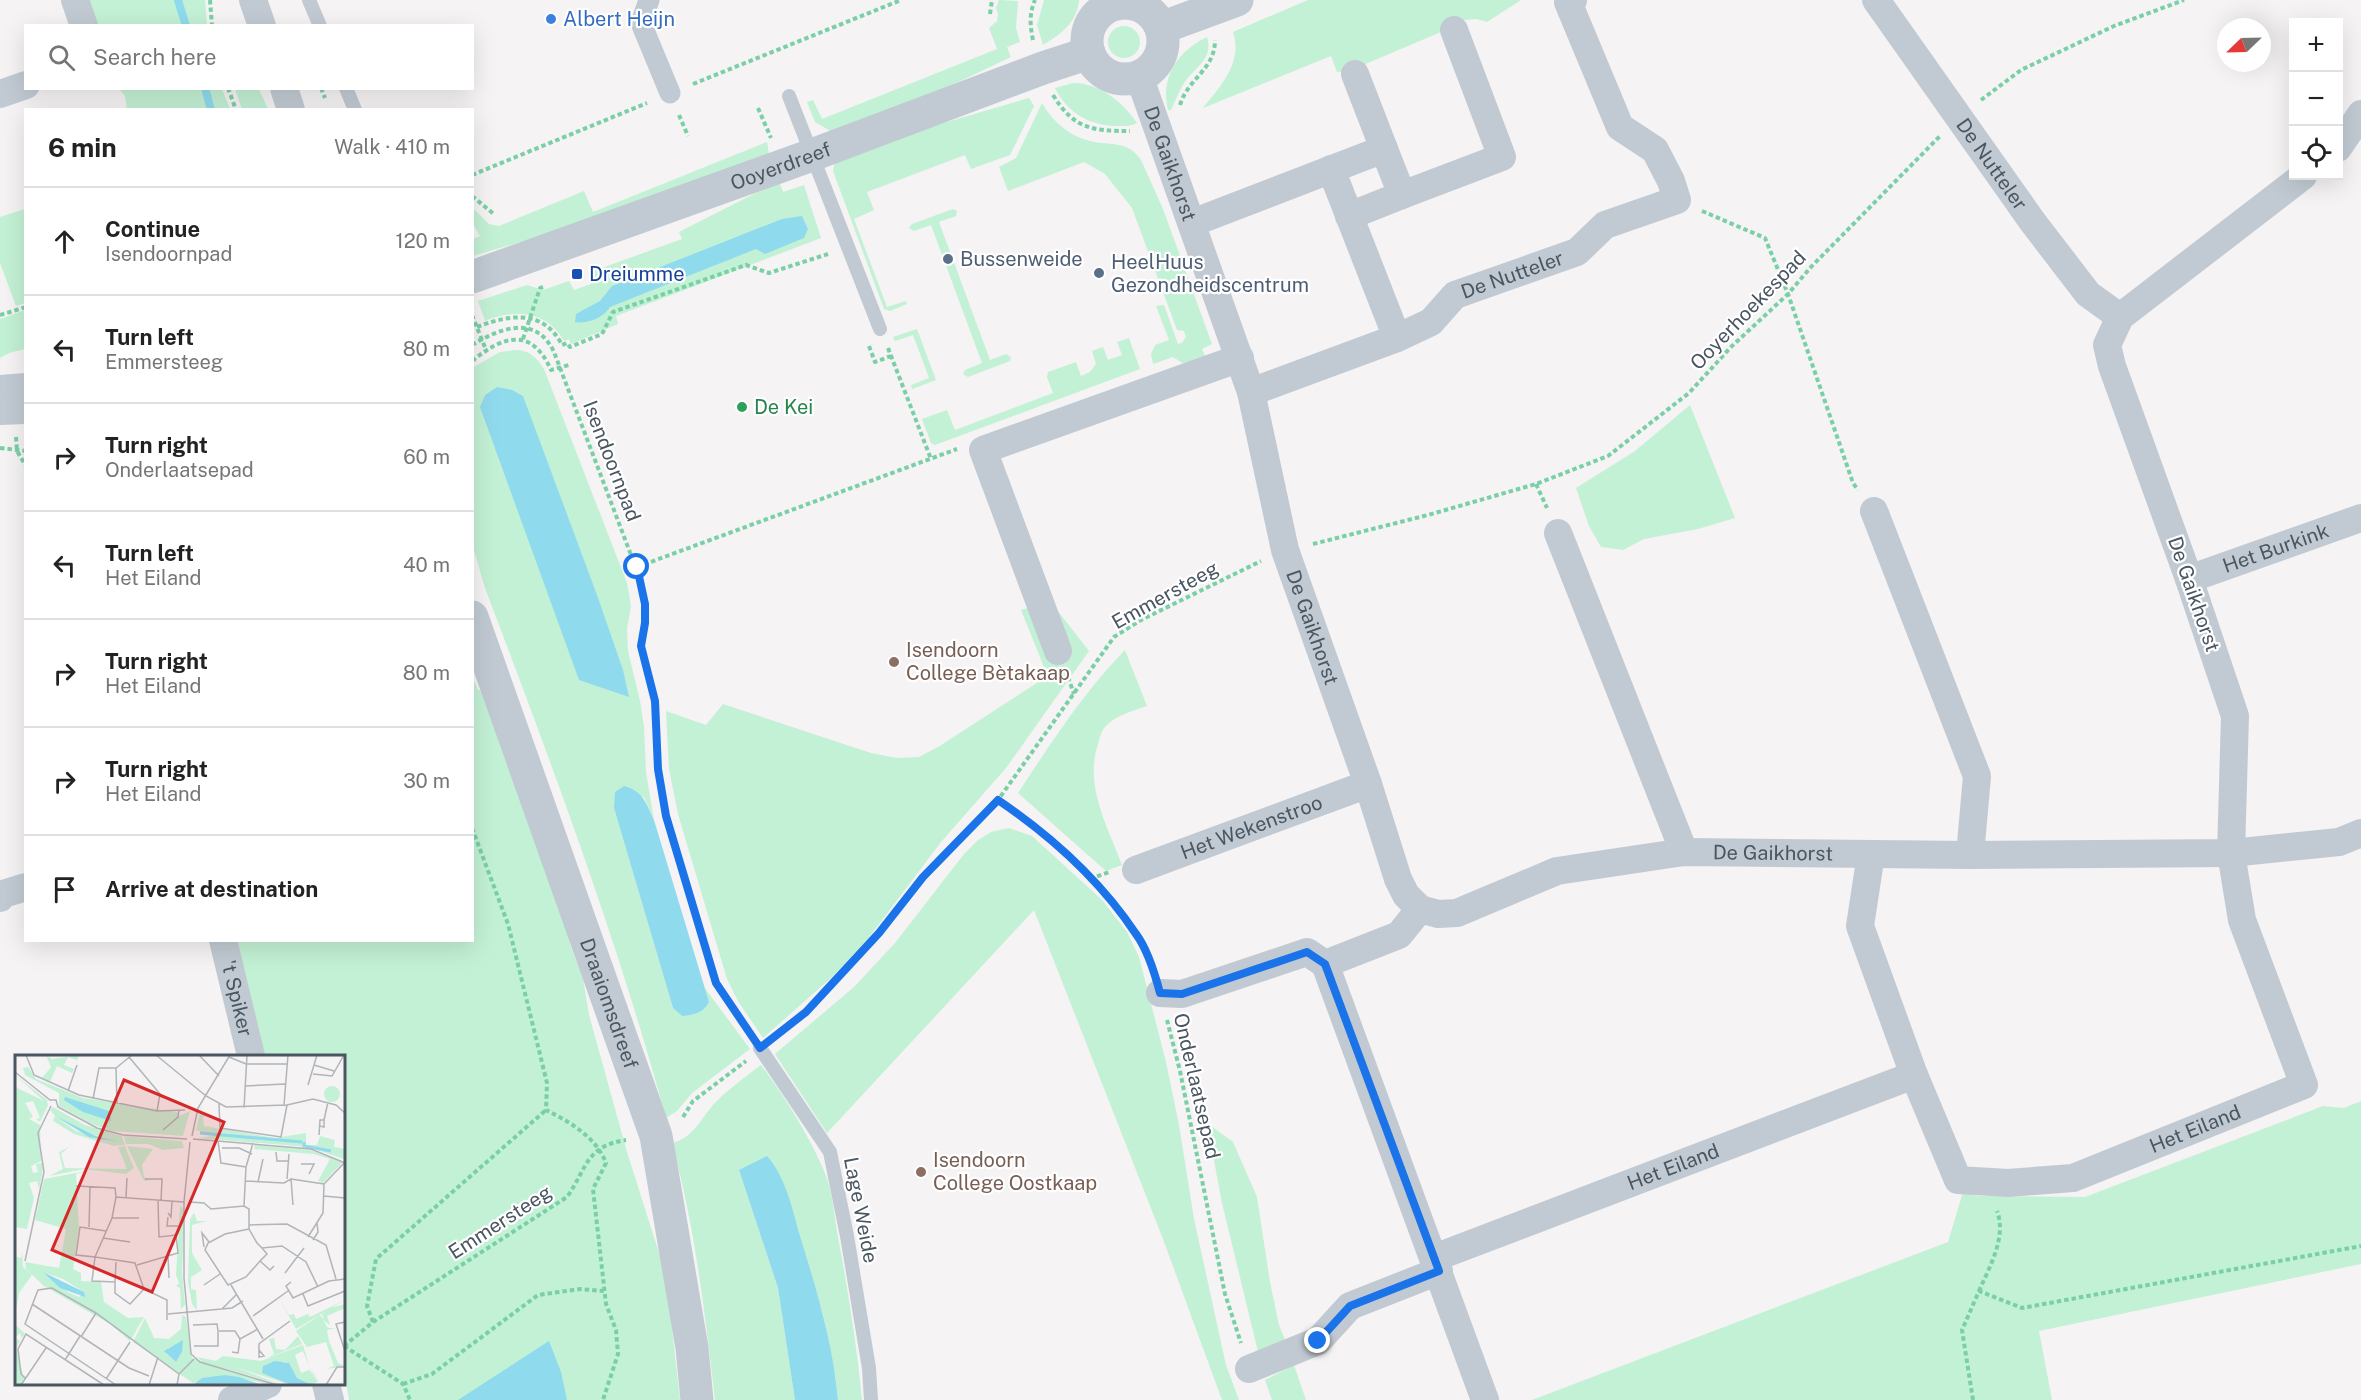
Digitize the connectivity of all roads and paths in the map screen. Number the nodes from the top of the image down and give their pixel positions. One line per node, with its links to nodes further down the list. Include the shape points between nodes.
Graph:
1 (75, 0): 13 (street)
2 (253, 0): 15 (street)
3 (309, 0): 16 (lane)
4 (649, 0): 26 (street, via 641,23)
5 (992, 0): 12 (path)
6 (1237, 0): 17 (street)
7 (1573, 0): 41 (street, via 1568,2 1620,127 1655,150)
8 (1876, 0): 33 (street, De Nutteler)
9 (2184, 0): 33 (path, Ooyerhoekespad, via 2114,26 2021,70)
10 (210, 1): 14 (path)
11 (1111, 3): 17 (street, via 1137,5 1151,14); 19 (street, via 1087,34)
12 (990, 15)
13 (83, 24)
14 (212, 24)
15 (261, 24)
16 (319, 24)
17 (1161, 28): 21 (street, via 1159,56)
18 (1454, 30): 39 (street, via 1502,157)
19 (1089, 53): 21 (street, via 1101,70 1110,75); 36 (street, Ooyerdreef)
20 (1355, 74): 35 (street)
21 (1139, 76): 44 (street, De Gaikhorst)
22 (24, 86): 27 (street)
23 (229, 90): 29 (path)
24 (285, 90): 30 (street)
25 (347, 90): 31 (lane)
26 (670, 93)
27 (0, 94)
28 (789, 96): 36 (lane)
29 (235, 108)
30 (290, 108)
31 (354, 108)
32 (2361, 114): 34 (street)
33 (1960, 116): 48 (path, Ooyerhoekespad); 51 (street, De Nutteler, via 2088,294)
34 (2343, 141)
35 (1384, 149): 37 (street); 39 (street)
36 (812, 155): 46 (street, Ooyerdreef); 56 (lane)
37 (1330, 169): 43 (street); 44 (street)
38 (2297, 180): 51 (street, De Gaikhorst)
39 (1402, 195): 43 (street)
40 (474, 198): 42 (path)
41 (1677, 200): 48 (path, via 1765,238); 57 (street, De Nutteler, via 1605,225 1577,252 1455,295 1431,322)
42 (495, 215)
43 (1349, 216): 57 (street)
44 (1192, 223): 62 (street, De Gaikhorst)
45 (834, 252): 52 (path, via 770,273 746,265 613,312 602,334 570,347 567,343 562,345 549,328)
46 (474, 276)
47 (550, 284): 52 (path, via 540,288)
48 (1788, 294): 77 (path, via 1853,483); 80 (path, Ooyerhoekespad, via 1689,393 1608,456 1536,484)
49 (24, 308): 50 (path)
50 (0, 315)
51 (2120, 317): 82 (street, De Gaikhorst, via 2107,345 2112,366)
52 (530, 318): 54 (path, via 507,317); 55 (path)
53 (474, 320): 54 (path)
54 (477, 327): 58 (path)
55 (526, 328): 58 (path, via 502,329); 59 (path); 65 (path, Isendoornpad, via 550,344)
56 (880, 329): 75 (path)
57 (1397, 338): 68 (street, De Nutteler)
58 (482, 339): 60 (path); 61 (path)
59 (523, 339): 61 (path, via 508,340); 65 (path, via 542,353 550,370)
60 (474, 344)
61 (486, 350): 63 (path)
62 (1240, 358): 68 (street, De Gaikhorst); 72 (street)
63 (474, 359)
64 (569, 365): 65 (path)
65 (560, 367): 81 (path, Isendoornpad)
66 (24, 387): 67 (street)
67 (0, 389)
68 (1251, 392): 80 (street, De Gaikhorst)
69 (24, 410): 70 (street)
70 (0, 411)
71 (0, 448): 73 (path)
72 (983, 450): 75 (path, via 967,445); 84 (street)
73 (17, 451): 74 (path); 76 (path)
74 (24, 451)
75 (931, 459): 81 (path)
76 (24, 463)
77 (1875, 511): 92 (street, via 1977,776)
78 (2361, 518): 82 (street, Het Burkink)
79 (1558, 533): 89 (street, De Gaikhorst)
80 (1285, 550): 85 (street, De Gaikhorst); 86 (path, Emmersteeg, via 1114,637)
81 (637, 567): 100 (path, Isendoornpad, via 645,604 641,646 655,701 658,769 666,816 716,983)
82 (2189, 579): 90 (street, De Gaikhorst, via 2235,716)
83 (474, 623): 104 (street, Draaiomsdreef)
84 (1058, 651)
85 (1368, 784): 93 (street, Het Wekenstroo); 96 (street, De Gaikhorst, via 1398,879 1406,895)
86 (998, 800): 99 (path, Onderlaatsepad, via 1069,855 1106,897 1137,935); 100 (path, Emmersteeg, via 923,877 879,933 806,1012)
87 (474, 833): 103 (path, via 508,924 547,1083)
88 (2361, 833): 90 (street, via 2339,842)
89 (1684, 852): 91 (street, De Gaikhorst); 96 (street, De Gaikhorst, via 1557,872 1457,913 1438,914)
90 (2231, 853): 92 (street, De Gaikhorst); 106 (street, Het Eiland, via 2242,920 2304,1085 2073,1178)
91 (1871, 854): 92 (street, De Gaikhorst); 102 (street, Het Eiland, via 1860,926)
92 (1970, 855)
93 (1136, 870)
94 (24, 888): 95 (street)
95 (0, 898)
96 (1420, 909): 98 (street, via 1399,935)
97 (223, 942): 101 (street, 't Spiker)
98 (1325, 964): 99 (street, via 1307,952 1182,994); 108 (street)
99 (1160, 993): 114 (path, Onderlaatsepad, via 1226,1294)
100 (760, 1048): 104 (path, Emmersteeg, via 693,1101 675,1129); 123 (lane, Lage Weide, via 830,1152 869,1368)
101 (251, 1055)
102 (1914, 1075): 106 (street, Het Eiland, via 1958,1180); 108 (street, Het Eiland)
103 (546, 1110): 105 (path); 111 (path, via 376,1259 367,1306)
104 (656, 1136): 105 (path, Emmersteeg, via 617,1141); 122 (street, Draaiomsdreef, via 692,1348)
105 (601, 1149): 109 (path, via 606,1163 593,1190); 111 (path, Emmersteeg, via 586,1160 567,1197)
106 (1978, 1181): 110 (path, via 1995,1205 2000,1229 1995,1255)
107 (2361, 1246): 110 (path, via 2022,1308)
108 (1437, 1265): 114 (street, Het Eiland, via 1350,1306 1318,1341); 124 (street)
109 (604, 1291): 115 (path, via 580,1289 538,1295 432,1374); 121 (path, via 616,1330 618,1354)
110 (1978, 1291): 125 (path, via 1962,1330)
111 (373, 1323): 112 (path, Emmersteeg)
112 (345, 1345)
113 (345, 1347): 115 (path)
114 (1249, 1369)
115 (403, 1384): 120 (path)
116 (264, 1385): 118 (street)
117 (326, 1385): 119 (street)
118 (232, 1400)
119 (330, 1400)
120 (410, 1400)
121 (603, 1400)
122 (696, 1400)
123 (871, 1400)
124 (1485, 1400)
125 (1973, 1400)

